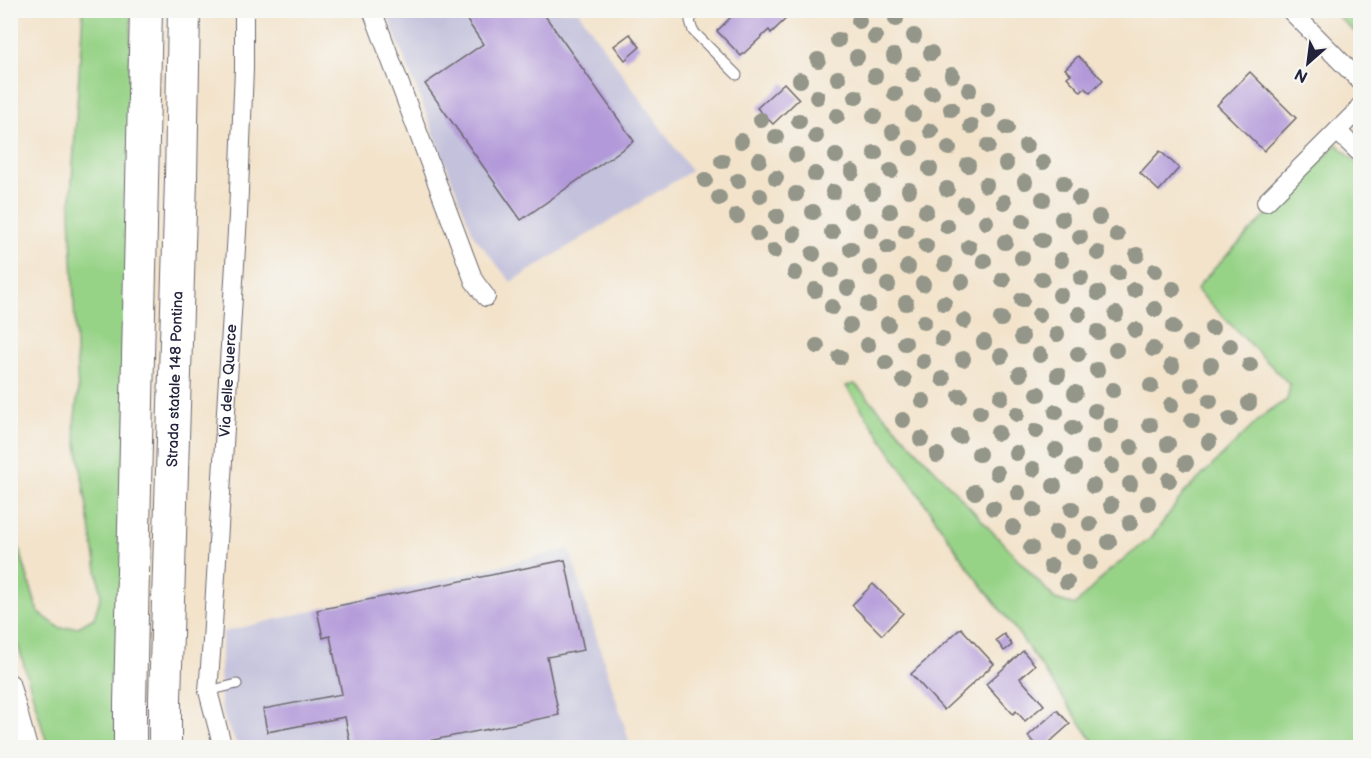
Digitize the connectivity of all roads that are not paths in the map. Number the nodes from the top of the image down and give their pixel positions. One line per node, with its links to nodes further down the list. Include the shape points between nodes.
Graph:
1 (146, 10): 18 (highway)
2 (184, 10): 19 (highway, Strada statale 148 Pontina)
3 (243, 10): 16 (street, Via delle Querce, via 238,215)
4 (372, 10): 13 (street, via 474,281)
5 (696, 10): 7 (lane, via 690,21 693,31)
6 (1290, 10): 8 (street)
7 (737, 75)
8 (1360, 81)
9 (1360, 106): 10 (street)
10 (1337, 131): 11 (street); 12 (street)
11 (1360, 153)
12 (1266, 202)
13 (486, 297)
14 (10, 683): 17 (street)
15 (237, 684): 16 (lane)
16 (208, 692): 20 (street, Via delle Querce)
17 (28, 747)
18 (130, 747)
19 (165, 747)
20 (223, 747)

